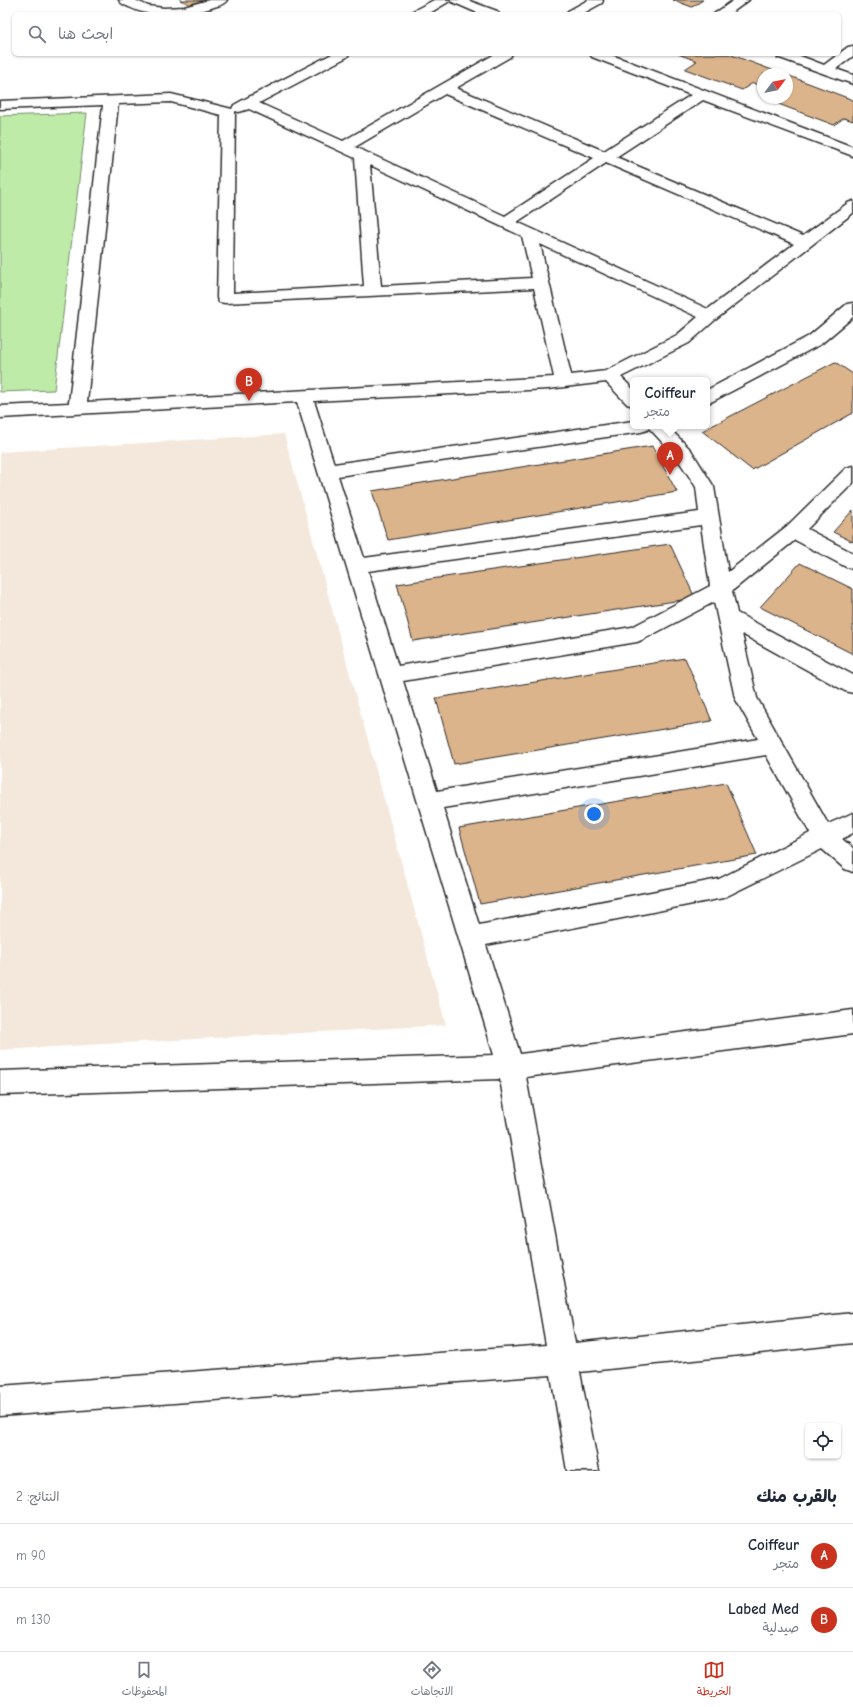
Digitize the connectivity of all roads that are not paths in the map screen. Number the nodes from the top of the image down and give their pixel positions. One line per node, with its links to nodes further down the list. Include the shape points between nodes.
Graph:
1 (125, 0): 2 (street, via 145,9 169,12 199,8)
2 (221, 0)
3 (444, 0): 7 (street)
4 (456, 0): 8 (street)
5 (597, 0): 9 (street)
6 (743, 0): 10 (street)
7 (422, 12)
8 (487, 12)
9 (576, 12)
10 (724, 12)
11 (853, 50): 16 (street)
12 (338, 56): 21 (street)
13 (501, 56): 18 (street)
14 (602, 56): 19 (street)
15 (787, 56): 16 (street)
16 (825, 70): 17 (street)
17 (853, 80)
18 (445, 88): 24 (street); 27 (street)
19 (702, 94): 25 (street); 27 (street)
20 (111, 101): 22 (street); 23 (street, via 171,98); 41 (street)
21 (248, 103): 23 (street); 24 (street)
22 (0, 105)
23 (228, 114): 33 (street, via 225,298)
24 (344, 148): 26 (street)
25 (853, 152)
26 (362, 156): 29 (street); 33 (street)
27 (606, 157): 29 (street); 31 (street)
28 (853, 206): 31 (street)
29 (506, 222): 30 (street)
30 (530, 234): 32 (street); 35 (street)
31 (806, 243): 35 (street)
32 (541, 284): 33 (street); 37 (street)
33 (373, 291)
34 (853, 308): 38 (street, via 816,340)
35 (708, 316): 36 (street, via 683,339)
36 (610, 376): 37 (street); 40 (street)
37 (564, 381): 39 (street)
38 (710, 395)
39 (304, 396): 41 (street); 45 (street)
40 (630, 397)
41 (77, 408): 42 (street)
42 (0, 412)
43 (630, 428): 45 (street)
44 (661, 429): 47 (street, via 684,454 705,488)
45 (327, 470): 50 (street)
46 (853, 472): 48 (street)
47 (709, 517): 50 (street); 51 (street)
48 (794, 531): 49 (street); 51 (street)
49 (853, 562)
50 (356, 566): 53 (street)
51 (721, 589): 52 (street); 53 (street, via 637,634)
52 (727, 617): 54 (street); 55 (street, via 746,698)
53 (390, 675): 56 (street)
54 (853, 685)
55 (772, 745): 56 (street); 58 (street)
56 (428, 801): 60 (street)
57 (853, 822): 58 (street)
58 (824, 837): 59 (street); 60 (street, via 723,888)
59 (853, 862)
60 (471, 937): 62 (street)
61 (853, 1022): 62 (street)
62 (511, 1067): 63 (street); 65 (street)
63 (0, 1083)
64 (853, 1328): 65 (street)
65 (563, 1359): 66 (street); 67 (street)
66 (0, 1401)
67 (583, 1471)

